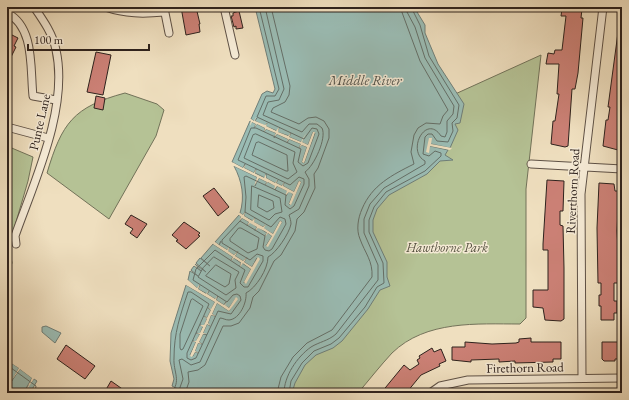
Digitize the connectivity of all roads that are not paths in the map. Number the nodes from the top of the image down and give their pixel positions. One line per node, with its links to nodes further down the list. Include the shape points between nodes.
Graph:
1 (34, 7): 9 (street, Punte Lane, via 51,35 56,49 59,80)
2 (105, 7): 5 (street, via 131,14 145,14)
3 (224, 7): 8 (street)
4 (603, 7): 13 (street, Riverthorn Road)
5 (164, 9): 7 (street)
6 (7, 13): 9 (street, via 20,24 26,34 33,96)
7 (169, 33)
8 (235, 55)
9 (56, 100): 11 (street, Punte Lane)
10 (7, 127): 11 (street)
11 (48, 138): 15 (street, Punte Lane, via 15,236)
12 (532, 164): 13 (street)
13 (584, 166): 14 (street); 16 (street, Riverthorn Road, via 581,194)
14 (622, 169)
15 (16, 244)
16 (582, 378): 17 (street, Firethorn Road); 18 (street, Firethorn Road, via 468,380 449,383)
17 (622, 378)
18 (431, 392)

